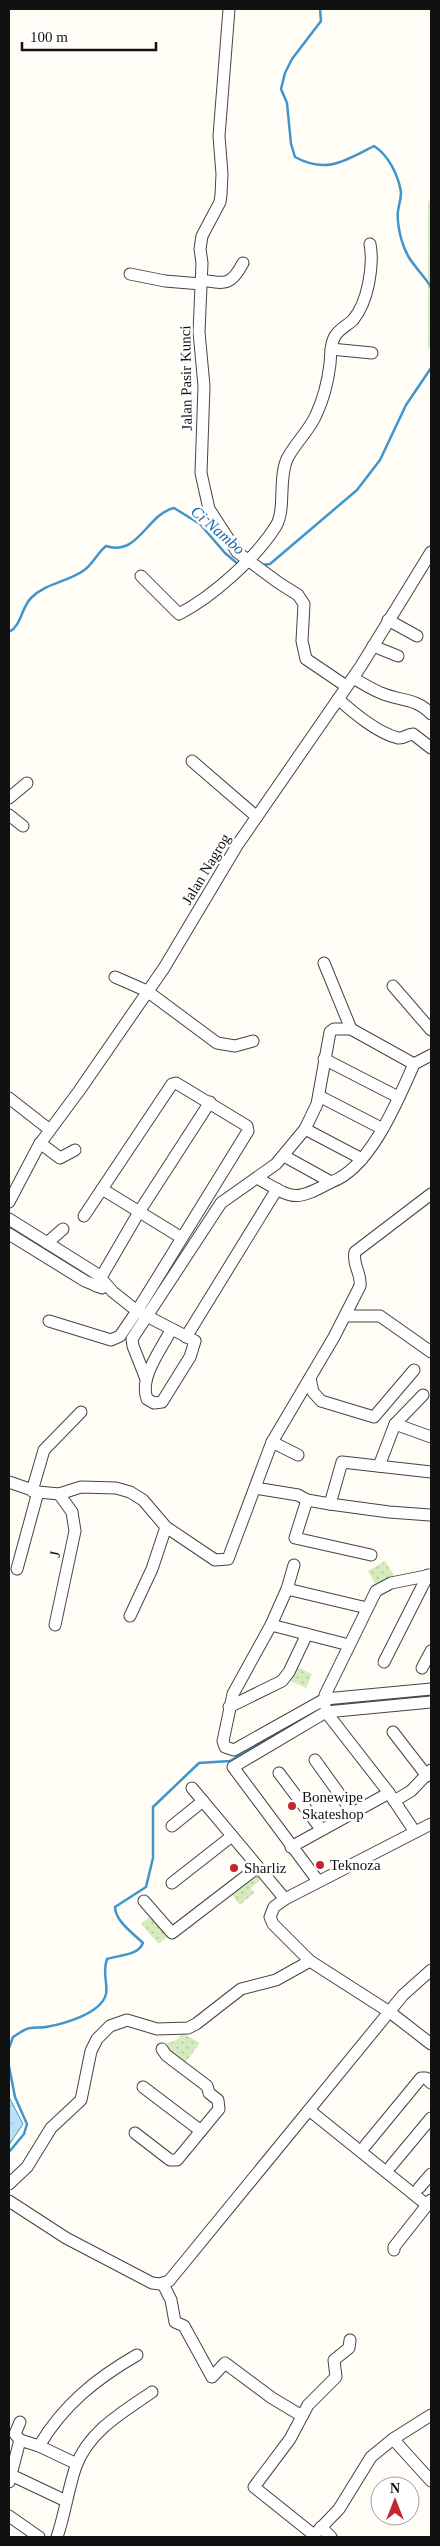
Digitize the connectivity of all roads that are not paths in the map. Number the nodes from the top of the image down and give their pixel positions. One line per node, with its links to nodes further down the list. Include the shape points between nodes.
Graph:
1 (229, 9): 5 (street, Jalan Pasir Kunci, via 219,136 221,194 202,236)
2 (370, 244): 6 (street, via 372,267 361,305 352,320 340,329)
3 (243, 263): 5 (street, via 231,281 224,284)
4 (130, 274): 5 (street, via 165,282)
5 (201, 282): 9 (street, Jalan Pasir Kunci, via 199,332 204,386 201,473 210,509 236,552)
6 (331, 349): 7 (street); 9 (street, via 330,365 316,416 287,460 278,522)
7 (372, 353)
8 (430, 558): 11 (street, Jalan Nagrog)
9 (249, 566): 10 (street, via 179,614); 15 (street, Jalan Pasir Kunci, via 298,595 304,604 302,642 306,659)
10 (141, 576)
11 (388, 620): 12 (street); 13 (street, Jalan Nagrog)
12 (417, 636)
13 (373, 646): 14 (street); 15 (street, Jalan Nagrog)
14 (398, 656)
15 (350, 682): 16 (street, Jalan Nagrog); 17 (street, via 400,699 410,699)
16 (338, 699): 18 (street, via 370,724 396,738 413,734); 23 (street, Jalan Nagrog)
17 (431, 714)
18 (431, 748)
19 (192, 761): 23 (street)
20 (27, 783): 21 (street)
21 (9, 798)
22 (9, 815): 24 (street)
23 (257, 817): 28 (street, Jalan Nagrog)
24 (23, 826)
25 (324, 963): 29 (street)
26 (115, 977): 28 (street)
27 (393, 986): 30 (street)
28 (147, 991): 31 (street, via 216,1043 235,1046); 41 (street, Jalan Nagrog)
29 (352, 1028): 33 (street, via 330,1032); 34 (street)
30 (431, 1030)
31 (253, 1041)
32 (431, 1055): 34 (street)
33 (324, 1059): 35 (street); 36 (street)
34 (414, 1064): 36 (street)
35 (318, 1096): 39 (street); 40 (street)
36 (398, 1097): 39 (street)
37 (9, 1098): 41 (street)
38 (210, 1102): 48 (street, via 180,1083 172,1084); 52 (street); 57 (street, via 247,1126 248,1131)
39 (381, 1128): 45 (street)
40 (305, 1129): 44 (street); 45 (street)
41 (50, 1130): 42 (street, Jalan Nagrog)
42 (40, 1143): 43 (street, via 60,1158); 51 (street, Jalan Nagrog)
43 (74, 1150)
44 (284, 1156): 46 (street); 47 (street)
45 (362, 1159): 47 (street)
46 (257, 1178): 49 (street); 60 (street, via 220,1203)
47 (331, 1182): 49 (street, via 301,1197 289,1196)
48 (102, 1189): 52 (street); 53 (street)
49 (277, 1189): 64 (street)
50 (431, 1194): 61 (street, via 355,1252 353,1260 361,1284)
51 (9, 1202)
52 (139, 1212): 57 (street); 59 (street)
53 (84, 1216)
54 (9, 1219): 58 (street)
55 (63, 1229): 58 (street)
56 (9, 1234): 59 (street)
57 (182, 1238): 60 (street)
58 (47, 1243): 59 (street)
59 (99, 1282): 60 (street)
60 (142, 1314): 62 (street, via 115,1340); 63 (street); 68 (street, via 132,1339)
61 (346, 1316): 65 (street, via 380,1316); 67 (street)
62 (49, 1321)
63 (171, 1330): 64 (street); 68 (street)
64 (186, 1337): 68 (street, via 195,1341 195,1346 162,1402 147,1400)
65 (431, 1352)
66 (414, 1370): 67 (street, via 374,1417 321,1401 313,1392)
67 (310, 1378): 73 (street)
68 (146, 1379)
69 (423, 1395): 71 (street)
70 (82, 1412): 79 (street, via 44,1450)
71 (395, 1424): 72 (street); 75 (street)
72 (431, 1438)
73 (272, 1442): 74 (street); 78 (street)
74 (298, 1455)
75 (379, 1466): 76 (street); 82 (street, via 342,1462)
76 (431, 1472)
77 (9, 1482): 79 (street)
78 (255, 1488): 81 (street, via 298,1495); 84 (street, via 226,1560 215,1560)
79 (35, 1492): 80 (street); 87 (street)
80 (59, 1494): 84 (street, via 76,1487 119,1489 142,1500); 93 (street, J, via 72,1512 75,1531)
81 (307, 1500): 82 (street); 85 (street, via 295,1538)
82 (330, 1504): 83 (street)
83 (430, 1515)
84 (166, 1527): 91 (street, via 152,1569)
85 (370, 1555)
86 (294, 1565): 89 (street)
87 (17, 1569)
88 (430, 1575): 90 (street, via 390,1583 376,1591); 97 (street)
89 (287, 1589): 90 (street); 92 (street)
90 (367, 1608): 95 (street)
91 (130, 1616)
92 (271, 1624): 94 (street); 102 (street, via 237,1684)
93 (55, 1625)
94 (308, 1634): 95 (street); 102 (street, via 282,1682)
95 (349, 1645): 100 (street)
96 (431, 1651): 98 (street)
97 (384, 1662)
98 (422, 1668)
99 (431, 1689): 100 (street)
100 (325, 1699): 102 (street, via 234,1750 225,1747 223,1741); 103 (street)
101 (431, 1702): 103 (street)
102 (228, 1707)
103 (326, 1712): 109 (street); 117 (street, via 233,1767)
104 (394, 1732): 107 (street)
105 (314, 1760): 111 (street)
106 (279, 1773): 114 (street)
107 (429, 1773): 109 (street, via 411,1791)
108 (192, 1788): 110 (street)
109 (392, 1797): 111 (street); 115 (street)
110 (203, 1801): 113 (street); 116 (street)
111 (353, 1813): 114 (street)
112 (431, 1824): 115 (street)
113 (172, 1826)
114 (321, 1829): 117 (street)
115 (415, 1832): 119 (street)
116 (232, 1836): 118 (street); 120 (street)
117 (291, 1847): 119 (street)
118 (258, 1867): 121 (street); 122 (street, via 172,1933)
119 (318, 1881): 121 (street)
120 (172, 1883)
121 (284, 1899): 123 (street, via 271,1910 271,1921)
122 (144, 1900)
123 (310, 1961): 125 (street); 126 (street, via 276,1980 241,1989 188,2028)
124 (431, 1970): 125 (street, via 403,1995)
125 (390, 2013): 127 (street); 130 (street)
126 (163, 2029): 132 (street, via 163,2049 207,2086 209,2093 218,2100 219,2109); 137 (street, via 148,2028 127,2020 110,2026 97,2039 91,2051 81,2100 51,2128 27,2167)
127 (431, 2044)
128 (431, 2083): 134 (street, via 421,2078)
129 (143, 2087): 132 (street)
130 (309, 2110): 140 (street); 142 (street, via 169,2281)
131 (431, 2118): 135 (street)
132 (201, 2131): 133 (street, via 177,2160 170,2160)
133 (135, 2133)
134 (365, 2146)
135 (391, 2166)
136 (431, 2174): 138 (street)
137 (9, 2184)
138 (420, 2188)
139 (9, 2201): 142 (street, via 66,2238 152,2283)
140 (429, 2202): 141 (street)
141 (394, 2250)
142 (163, 2284): 147 (street, via 171,2300 175,2322 184,2326 212,2377 225,2363)
143 (350, 2340): 147 (street, via 349,2348 334,2360 336,2378 317,2394)
144 (138, 2355): 151 (street, via 81,2392)
145 (152, 2392): 152 (street, via 99,2431)
146 (431, 2415): 149 (street)
147 (302, 2416): 157 (street, via 290,2439 254,2487)
148 (20, 2422): 150 (street, via 15,2434)
149 (393, 2439): 154 (street); 157 (street, via 368,2462 345,2501)
150 (20, 2440): 151 (street); 153 (street)
151 (39, 2446): 152 (street)
152 (77, 2464): 155 (street)
153 (10, 2478): 155 (street)
154 (431, 2481)
155 (66, 2500): 159 (street)
156 (9, 2516): 158 (street)
157 (316, 2533): 160 (street)
158 (39, 2537)
159 (57, 2537)
160 (331, 2537)

